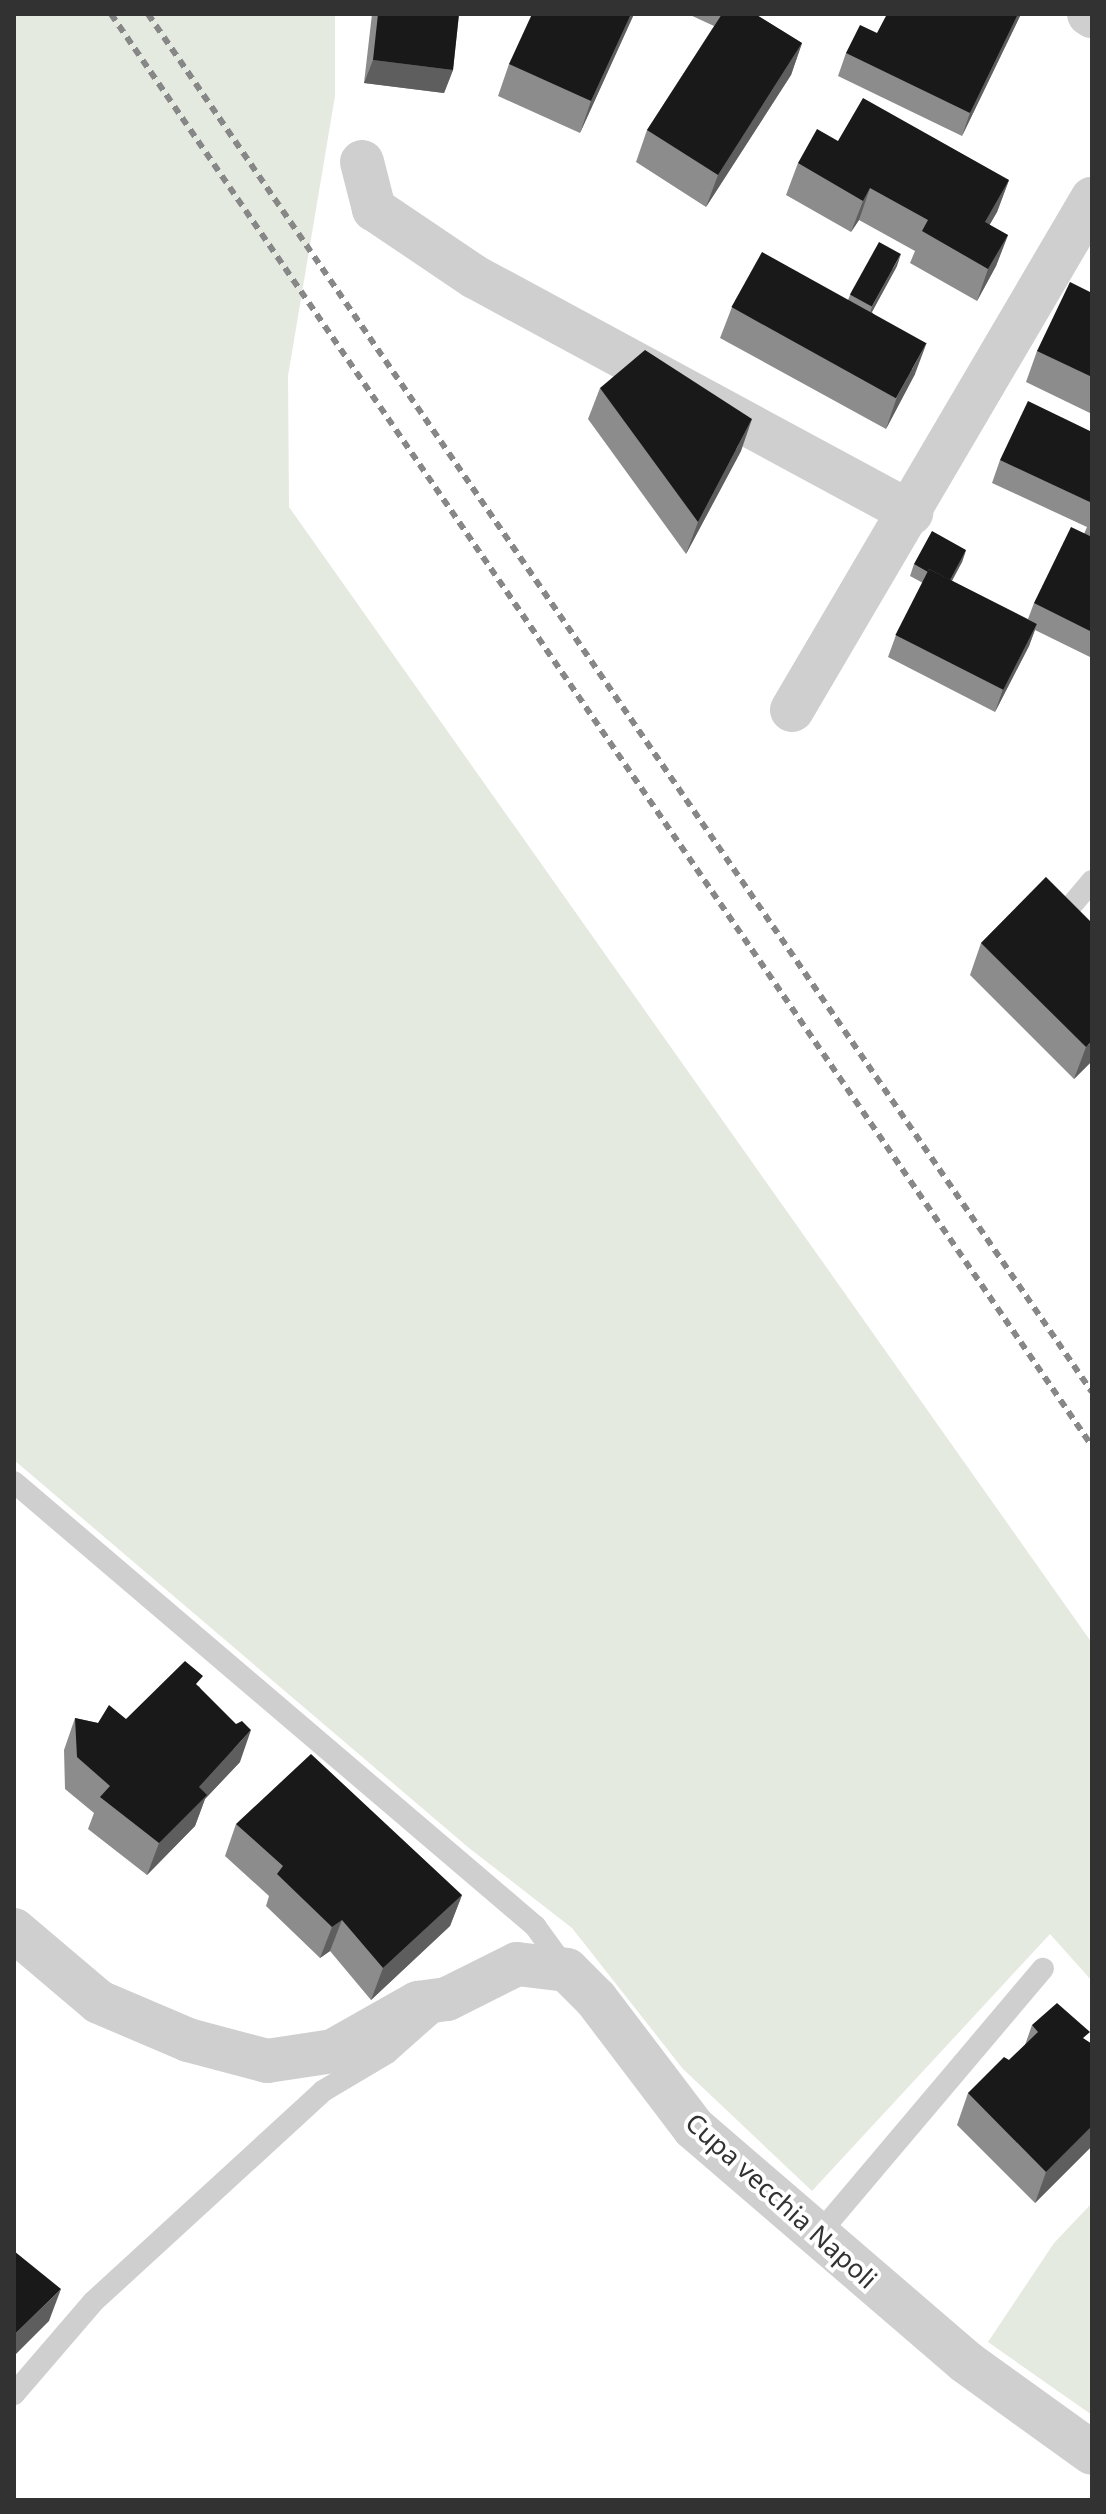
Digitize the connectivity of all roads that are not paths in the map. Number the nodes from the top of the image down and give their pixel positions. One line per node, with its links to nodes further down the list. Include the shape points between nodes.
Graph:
1 (362, 162): 3 (street, via 374,209 475,277)
2 (1092, 199): 3 (street)
3 (911, 513): 4 (street)
4 (792, 710)
5 (1092, 881): 6 (lane)
6 (1065, 913)
7 (14, 1482): 10 (lane, via 535,1926)
8 (14, 1930): 11 (street, via 99,2002 188,2040 267,2061 333,2051 418,2003)
9 (1043, 1969): 12 (lane)
10 (567, 1970): 11 (street, via 517,1964); 12 (street, Cupa vecchia Napoli, via 596,1999 694,2128)
11 (447, 1999): 13 (lane, via 387,2053 323,2091 93,2302)
12 (817, 2236): 14 (street, Cupa vecchia Napoli, via 966,2362)
13 (14, 2394)
14 (1092, 2453)

